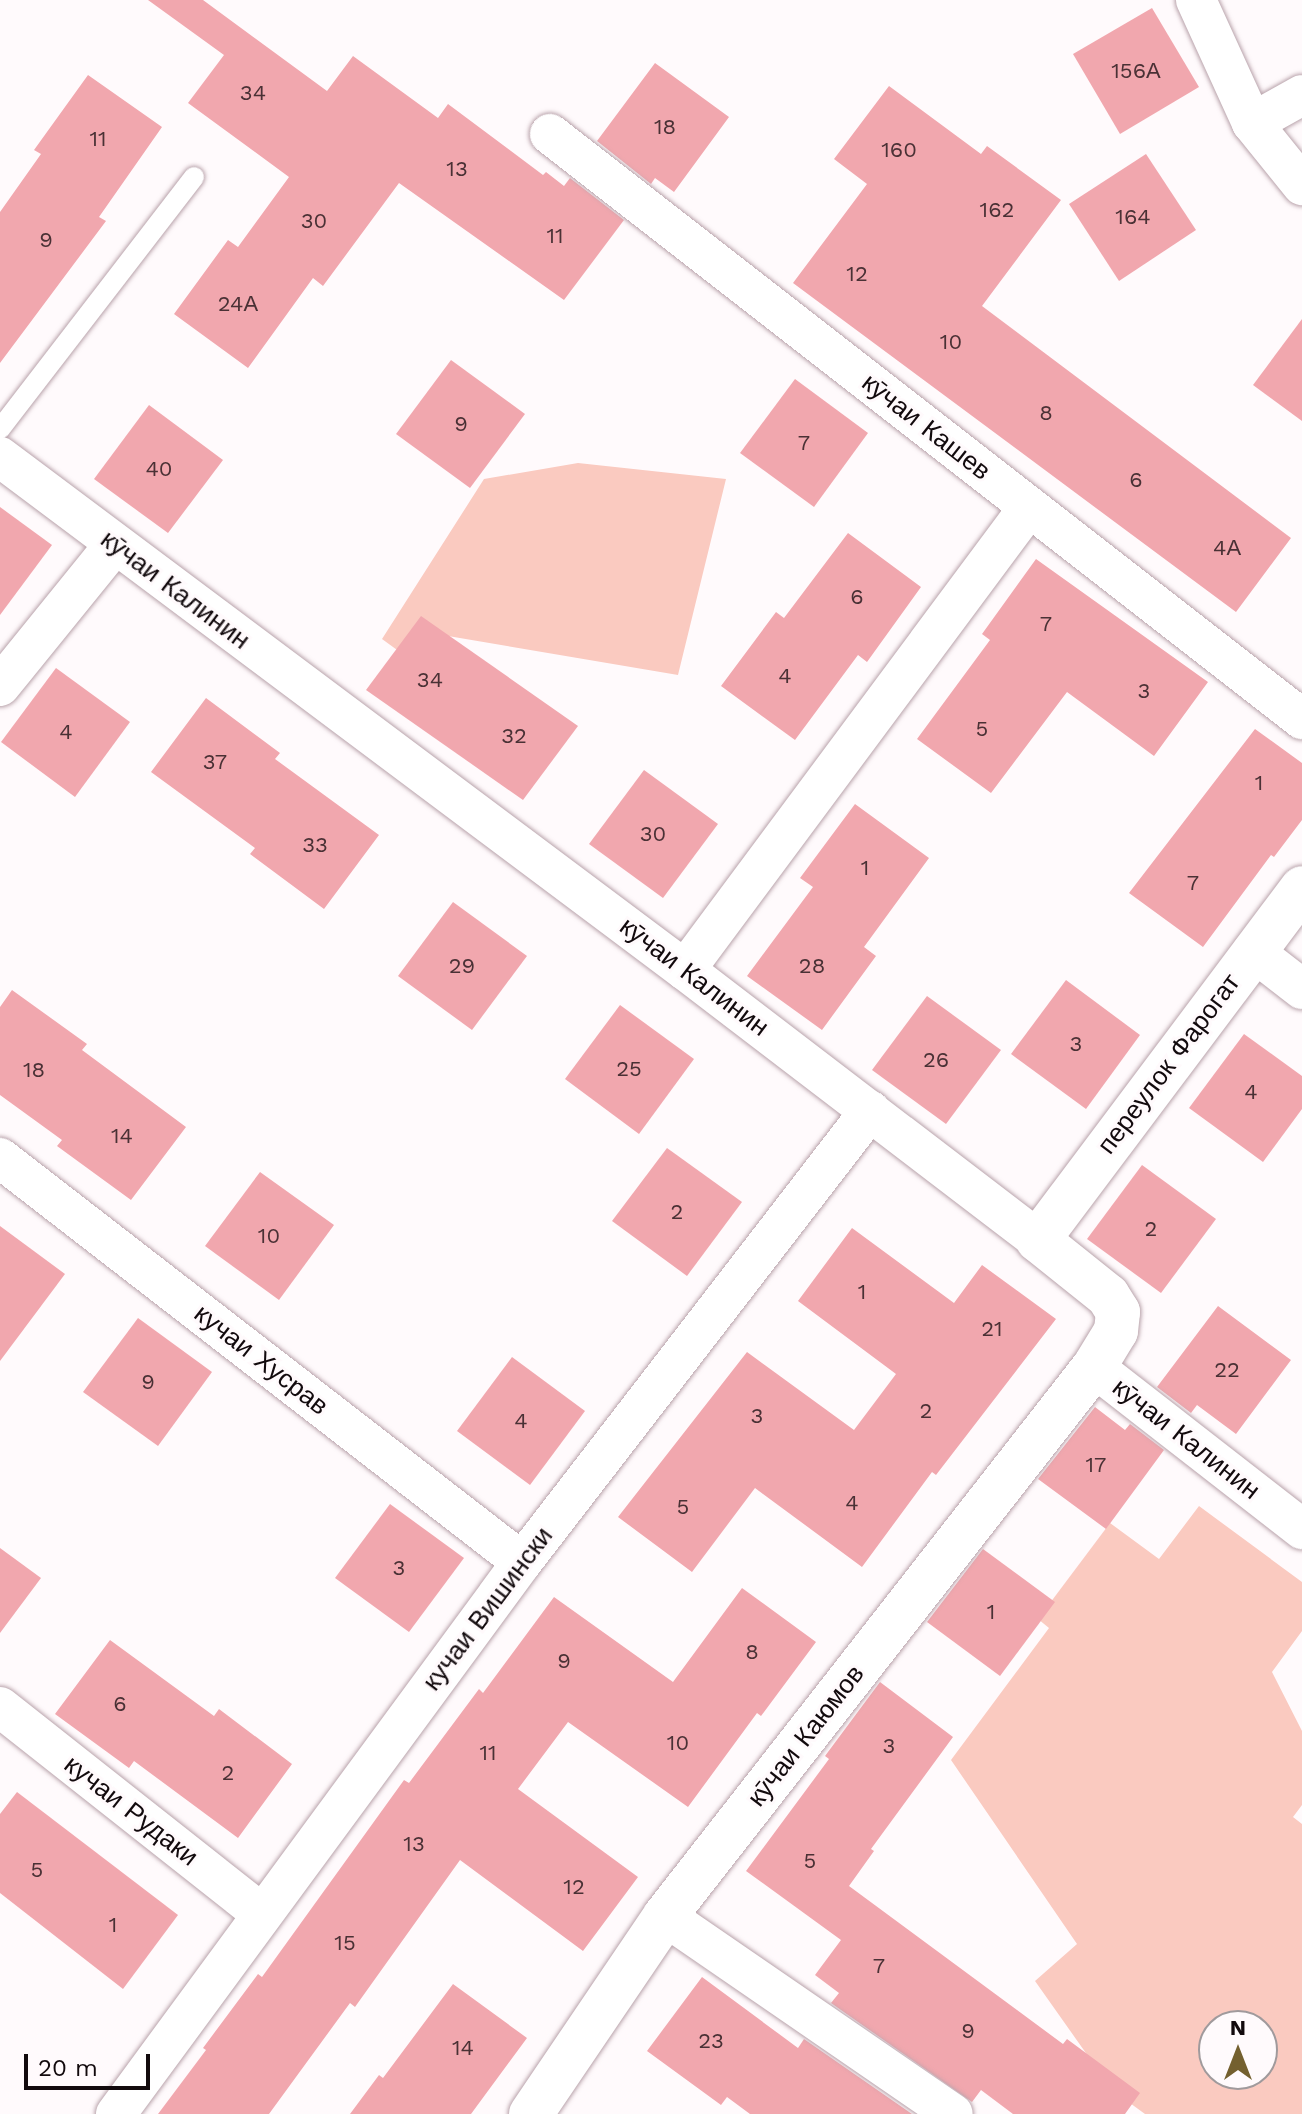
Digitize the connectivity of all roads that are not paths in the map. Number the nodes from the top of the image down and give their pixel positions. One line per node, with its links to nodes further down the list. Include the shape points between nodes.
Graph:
1 (1196, 0): 3 (street)
2 (1302, 95): 3 (street)
3 (1252, 123): 6 (street)
4 (550, 134): 9 (street, кӯчаи Кашев)
5 (194, 177): 7 (lane)
6 (1302, 185)
7 (0, 429)
8 (0, 457): 10 (street, кӯчаи Калинин)
9 (1029, 507): 12 (street, кӯчаи Кашев); 15 (street)
10 (114, 545): 11 (street); 15 (street, кӯчаи Калинин)
11 (0, 686)
12 (1302, 719)
13 (1302, 888): 14 (street, переулок Фарогат)
14 (1253, 951): 16 (street); 19 (street, переулок Фарогат)
15 (685, 970): 17 (street, кӯчаи Калинин)
16 (1302, 989)
17 (870, 1111): 19 (street, кӯчаи Калинин); 22 (street, кучаи Вишински)
18 (0, 1158): 22 (street, кучаи Хусрав)
19 (1038, 1240): 20 (street, кӯчаи Калинин, via 1108,1296 1118,1312 1116,1331)
20 (1094, 1367): 21 (street, кӯчаи Калинин); 25 (street, кӯчаи Каюмов)
21 (1302, 1529)
22 (522, 1562): 24 (street, кучаи Вишински)
23 (0, 1707): 24 (street, кучаи Рудаки)
24 (262, 1914): 26 (street, кучаи Вишински)
25 (665, 1916): 27 (street, кӯчаи Каюмов); 28 (street)
26 (116, 2114)
27 (531, 2114)
28 (953, 2114)

